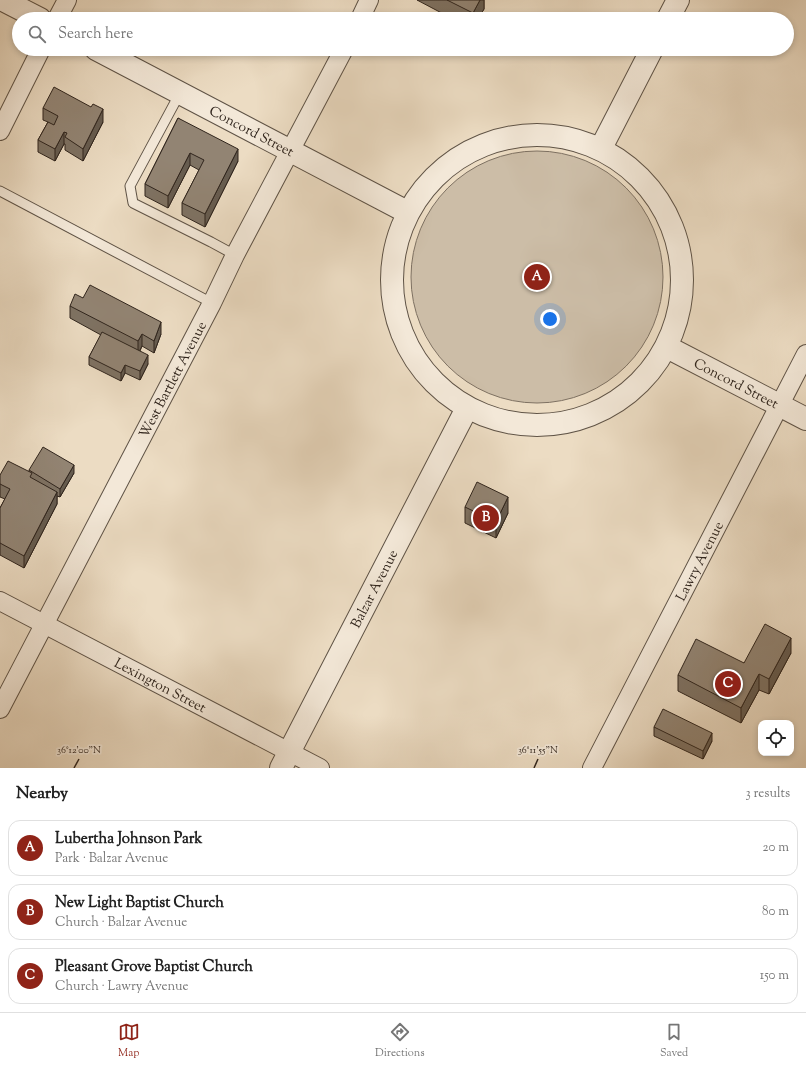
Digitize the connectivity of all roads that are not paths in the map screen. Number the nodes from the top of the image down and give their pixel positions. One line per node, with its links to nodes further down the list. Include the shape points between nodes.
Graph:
1 (3, 0): 5 (street)
2 (67, 0): 6 (street)
3 (370, 0): 7 (street)
4 (678, 0): 8 (street)
5 (26, 12)
6 (61, 12)
7 (364, 12)
8 (672, 12)
9 (38, 56): 14 (street)
10 (109, 56): 13 (street, Concord Street)
11 (340, 56): 16 (street, West Bartlett Avenue)
12 (648, 56): 15 (street)
13 (180, 93): 16 (street, Concord Street); 19 (lane, via 130,186 133,203)
14 (0, 131)
15 (601, 148): 18 (street, via 557,134 512,135 468,150 432,178); 21 (street, via 640,175 668,214 682,259 680,307)
16 (291, 151): 18 (street, Concord Street); 19 (street, West Bartlett Avenue)
17 (0, 191): 20 (lane)
18 (407, 212): 24 (street, via 392,258 392,303 406,345 432,382)
19 (235, 255): 20 (street, West Bartlett Avenue)
20 (212, 303): 27 (street, West Bartlett Avenue)
21 (667, 347): 23 (street, Concord Street); 24 (street, via 641,382 612,405 577,420 540,426 502,422)
22 (806, 354): 23 (street, Lawry Avenue)
23 (779, 405): 25 (street, Concord Street); 31 (street, Lawry Avenue)
24 (467, 408): 29 (street, Balzar Avenue)
25 (806, 419)
26 (0, 601): 27 (street, Lexington Street)
27 (44, 624): 28 (street, West Bartlett Avenue); 29 (street, Lexington Street)
28 (0, 709)
29 (285, 760): 30 (street, Lexington Street)
30 (320, 768)
31 (592, 768)

